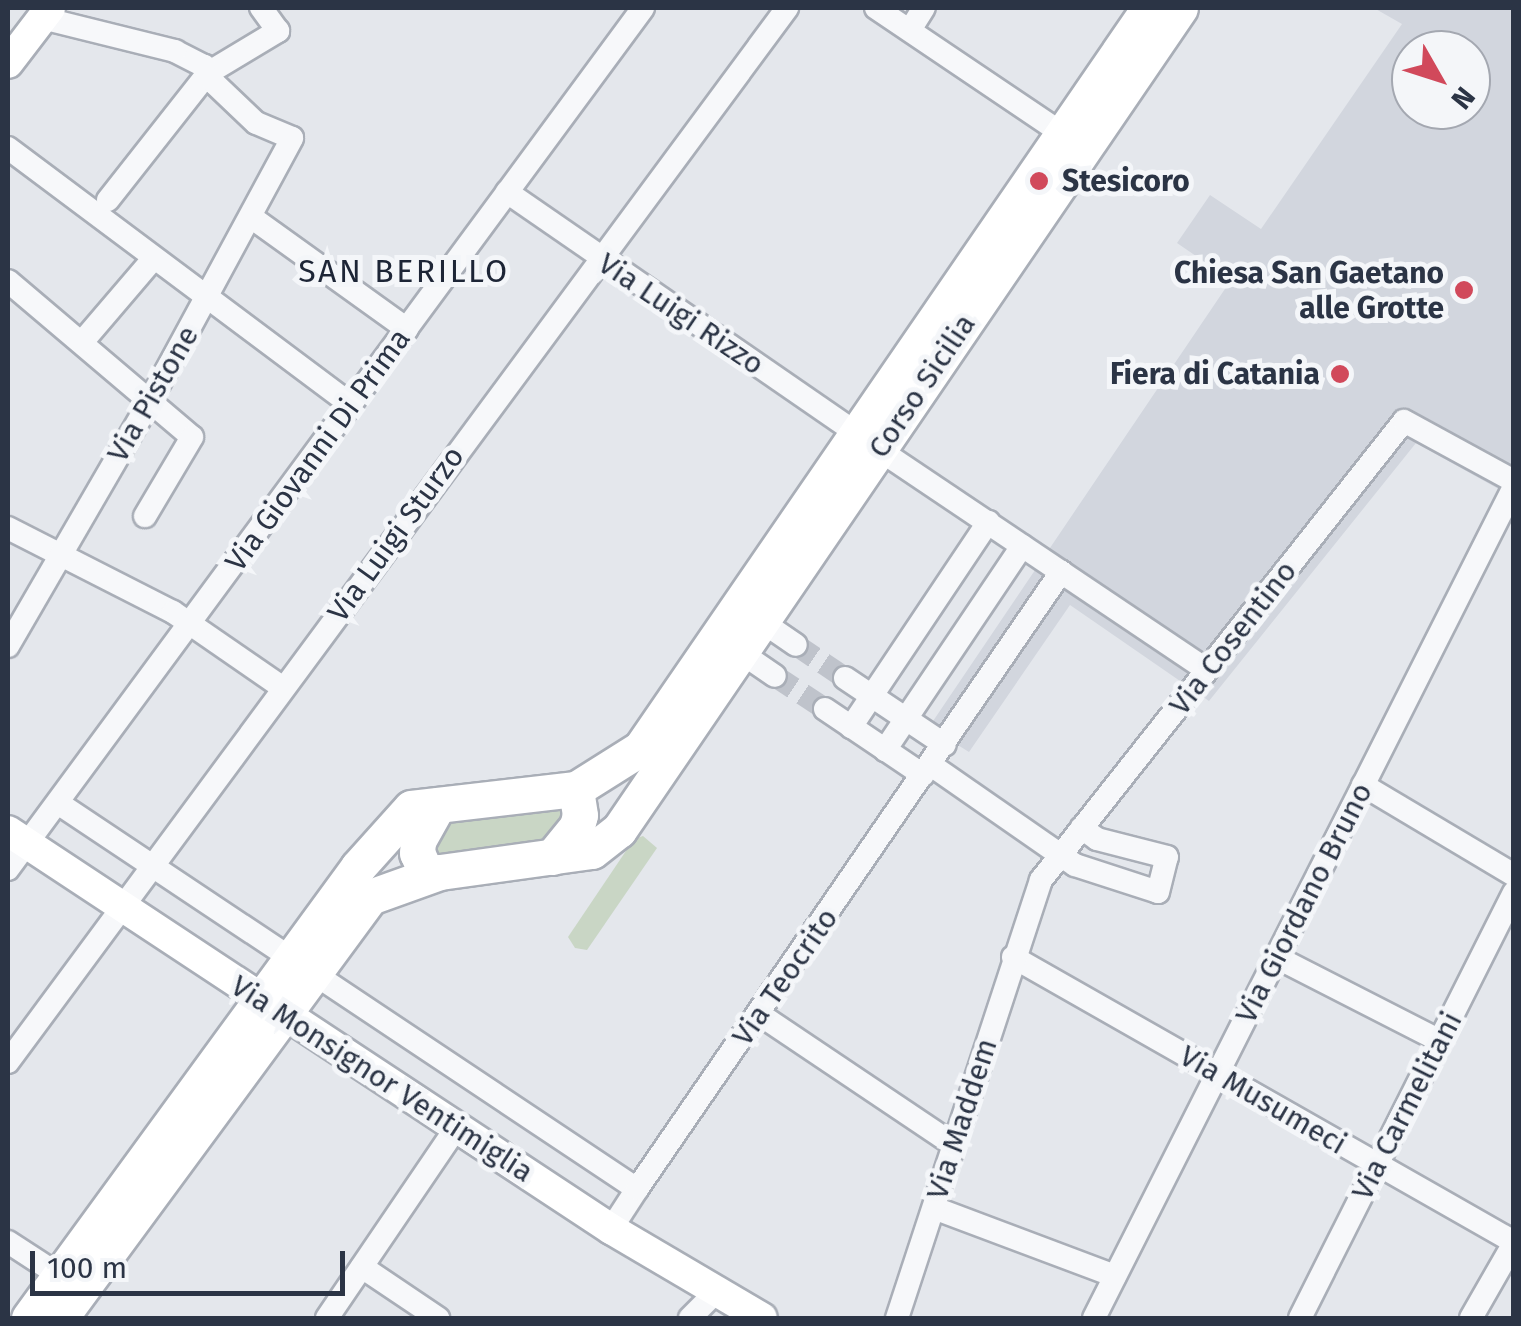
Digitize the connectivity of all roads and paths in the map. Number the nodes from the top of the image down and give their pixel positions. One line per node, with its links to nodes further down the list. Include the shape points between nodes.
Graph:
1 (262, 8): 11 (street, via 278,31)
2 (643, 8): 14 (street, Via Giovanni Di Prima)
3 (787, 8): 18 (street, Via Luigi Sturzo)
4 (876, 8): 9 (street)
5 (924, 8): 9 (street)
6 (1149, 8): 12 (main road, Corso Sicilia)
7 (1180, 8): 12 (main road, Corso Sicilia)
8 (46, 13): 10 (main road); 11 (street, via 175,50)
9 (910, 30): 12 (street)
10 (8, 64)
11 (208, 72): 15 (street); 16 (street, Via Pistone, via 256,123 292,138)
12 (1073, 141): 25 (main road, Corso Sicilia)
13 (8, 148): 17 (street)
14 (507, 192): 18 (street, Via Luigi Rizzo); 21 (street, Via Giovanni Di Prima)
15 (108, 200)
16 (251, 217): 20 (street, Via Pistone); 21 (street)
17 (154, 258): 20 (street); 22 (street)
18 (599, 259): 25 (street, Via Luigi Rizzo); 41 (street, Via Luigi Sturzo)
19 (8, 280): 22 (street)
20 (208, 298): 23 (street, Via Pistone); 24 (street)
21 (407, 328): 24 (street, Via Giovanni Di Prima)
22 (83, 341): 23 (street)
23 (150, 400): 27 (street, via 192,437); 31 (street, Via Pistone)
24 (351, 405): 34 (street, Via Giovanni Di Prima)
25 (874, 446): 28 (street, Via Luigi Rizzo); 33 (main road, Corso Sicilia); 47 (main road, Corso Sicilia)
26 (1514, 484): 38 (street, Via Cosentino, via 1404,421); 49 (street, Via Giordano Bruno)
27 (145, 516)
28 (988, 522): 30 (street, Via Luigi Rizzo); 42 (street)
29 (8, 528): 31 (street)
30 (1022, 546): 32 (street, Via Luigi Rizzo); 44 (street)
31 (61, 555): 34 (street); 36 (street, Via Pistone)
32 (1061, 572): 38 (street, Via Luigi Rizzo); 48 (street, Via Teocrito)
33 (761, 622): 35 (street); 37 (main road, Corso Sicilia)
34 (191, 623): 41 (street); 51 (street, Via Giovanni Di Prima)
35 (796, 645)
36 (8, 646)
37 (740, 652): 39 (street); 47 (main road, Corso Sicilia)
38 (1207, 670): 53 (street, Via Cosentino)
39 (775, 676)
40 (846, 678): 42 (street)
41 (283, 688): 57 (street, Via Luigi Sturzo)
42 (871, 696): 44 (street); 45 (street)
43 (824, 709): 45 (street)
44 (906, 719): 46 (street); 48 (street)
45 (851, 727): 46 (street)
46 (885, 750): 48 (street)
47 (653, 756): 50 (main road); 56 (main road, via 618,830 592,852)
48 (933, 762): 55 (street); 67 (street, Via Teocrito)
49 (1363, 785): 60 (street); 64 (street, Via Giordano Bruno)
50 (576, 789): 52 (main road); 56 (main road, via 577,826)
51 (58, 803): 54 (street, Via Giovanni Di Prima); 57 (street)
52 (438, 805): 59 (main road, via 418,841); 65 (main road, via 411,808 358,866)
53 (1082, 828): 55 (street, Via Cosentino); 55 (street, via 1097,839 1167,857 1158,892 1076,865)
54 (17, 837): 58 (street, Via Giovanni Di Prima); 62 (main road, Via Monsignor Ventimiglia)
55 (1062, 854): 63 (street, Via Maddem, via 1040,880)
56 (552, 857): 59 (main road)
57 (151, 867): 62 (street, Via Luigi Sturzo); 65 (street)
58 (8, 868)
59 (427, 875): 65 (main road, via 370,897)
60 (1514, 876)
61 (1514, 893): 68 (street, Via Carmelitani)
62 (123, 906): 66 (main road, Via Monsignor Ventimiglia); 69 (street, Via Luigi Sturzo)
63 (1012, 957): 70 (street, Via Musumeci); 72 (street, Via Maddem)
64 (1276, 957): 68 (street); 70 (street, Via Giordano Bruno)
65 (301, 966): 66 (main road); 74 (street)
66 (272, 1006): 71 (main road, Via Monsignor Ventimiglia); 82 (main road)
67 (759, 1014): 72 (street); 74 (street, Via Teocrito)
68 (1440, 1041): 73 (street, Via Carmelitani)
69 (8, 1062)
70 (1217, 1074): 73 (street, Via Musumeci); 80 (street, Via Giordano Bruno)
71 (456, 1128): 76 (main road, Via Monsignor Ventimiglia); 79 (street)
72 (954, 1144): 75 (street, Via Maddem)
73 (1378, 1165): 78 (street, Via Musumeci); 93 (street, Via Carmelitani)
74 (637, 1189): 76 (street, Via Teocrito)
75 (934, 1208): 80 (street); 81 (street, Via Maddem)
76 (610, 1229): 83 (main road, Via Monsignor Ventimiglia)
77 (8, 1242): 82 (street)
78 (1514, 1242): 94 (street)
79 (362, 1268): 86 (street); 87 (street)
80 (1115, 1276): 92 (street, Via Giordano Bruno)
81 (907, 1280): 90 (street); 91 (street)
82 (71, 1283): 84 (main road); 85 (main road)
83 (716, 1292): 88 (street); 89 (main road, Via Monsignor Ventimiglia)
84 (29, 1318)
85 (60, 1318)
86 (327, 1318)
87 (438, 1318)
88 (690, 1318)
89 (762, 1318)
90 (881, 1318)
91 (897, 1318)
92 (1094, 1318)
93 (1300, 1318)
94 (1471, 1318)

